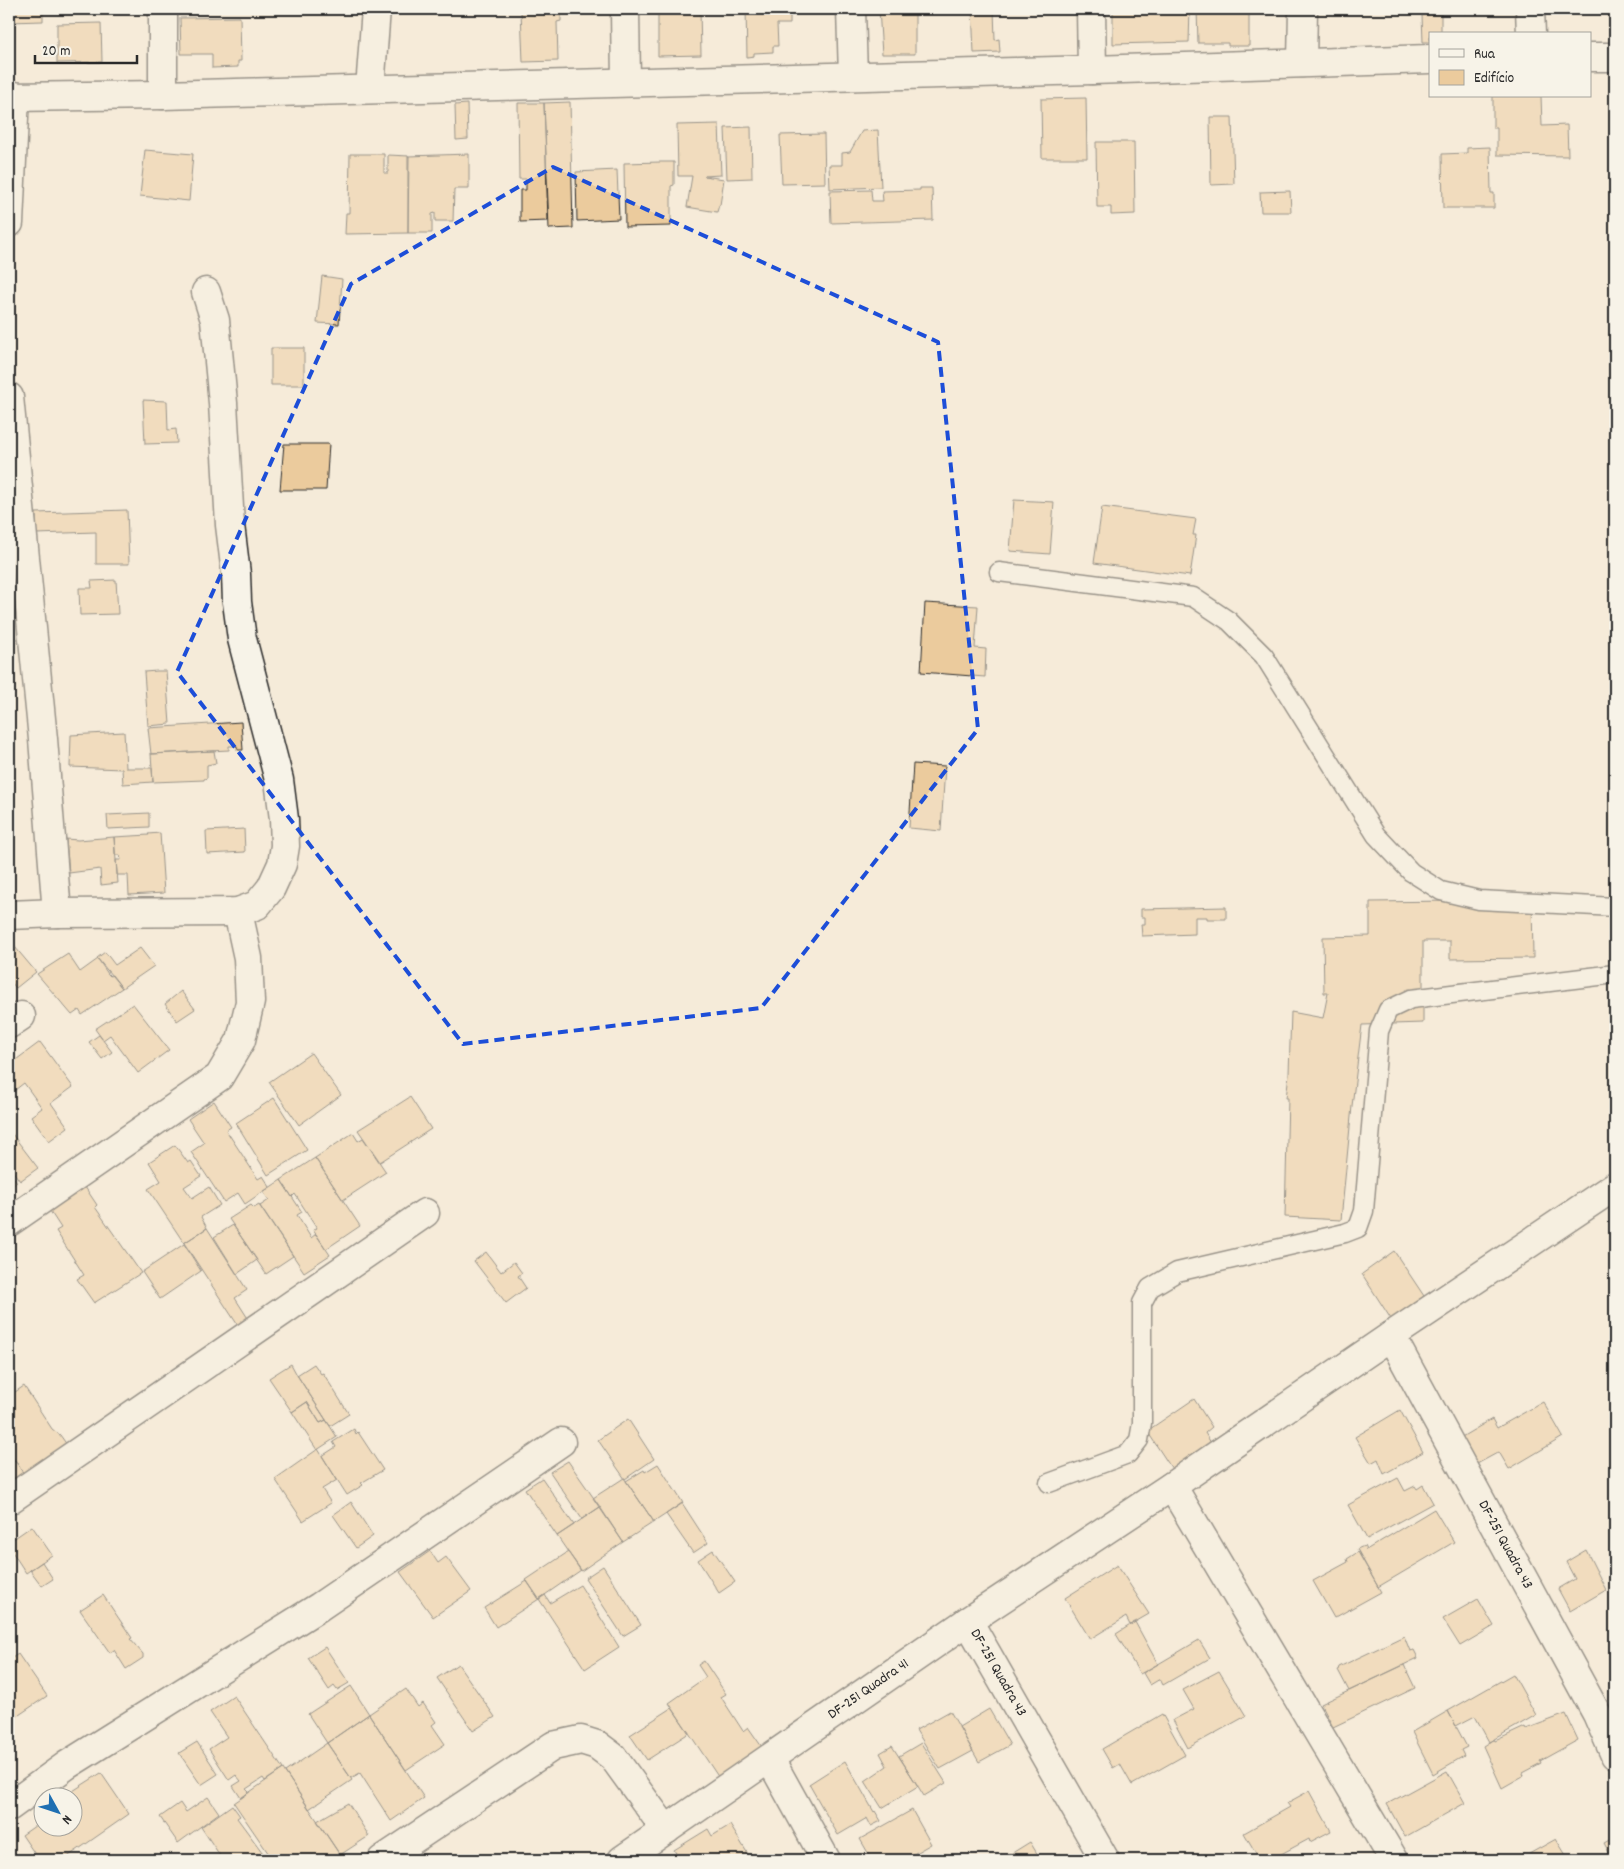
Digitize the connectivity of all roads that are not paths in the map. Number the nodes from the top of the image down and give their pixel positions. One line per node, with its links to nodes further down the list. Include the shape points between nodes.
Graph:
1 (163, 9): 17 (street)
2 (376, 9): 16 (street)
3 (625, 9): 15 (street)
4 (851, 9): 14 (street)
5 (1091, 9): 13 (street)
6 (1303, 9): 12 (street)
7 (1530, 9): 8 (street)
8 (1531, 32)
9 (1592, 57): 10 (street)
10 (1615, 57)
11 (1429, 59): 12 (street)
12 (1302, 63): 13 (street)
13 (1092, 70): 14 (street)
14 (852, 76): 15 (street)
15 (626, 82): 16 (street)
16 (370, 89): 17 (street)
17 (163, 95): 18 (street)
18 (12, 96): 19 (street)
19 (9, 223)
20 (206, 292): 24 (street, via 215,320 241,630 279,780 284,819 282,864 271,888 256,905)
21 (9, 397): 25 (street)
22 (999, 572): 23 (lane, via 1193,597 1229,621 1264,656 1376,835 1411,872 1441,891 1479,900)
23 (1615, 907)
24 (238, 912): 25 (street); 30 (street, via 248,958 250,1002 241,1040 219,1077)
25 (57, 913): 26 (street)
26 (9, 915)
27 (1615, 974): 33 (lane, via 1411,1000 1388,1010 1380,1031 1364,1211 1358,1228 1177,1272 1150,1288 1142,1303 1142,1423 1139,1440 1128,1454)
28 (1615, 1186): 31 (street, DF-251 Quadra 43)
29 (425, 1213): 35 (street)
30 (9, 1222)
31 (1391, 1336): 34 (street, DF-251 Quadra 43); 37 (street, DF-251 Quadra 43, via 1597,1714)
32 (561, 1442): 39 (street, via 319,1608 67,1765)
33 (1049, 1483)
34 (1172, 1486): 36 (street, DF-251 Quadra 43); 45 (street)
35 (9, 1500)
36 (968, 1621): 38 (street, DF-251 Quadra 41); 44 (street, DF-251 Quadra 43)
37 (1615, 1755)
38 (770, 1759): 40 (street, DF-251 Quadra 41); 43 (street)
39 (9, 1807)
40 (666, 1830): 41 (street, via 613,1757 597,1745 581,1740 553,1746); 42 (street, DF-251 Quadra 41)
41 (382, 1860)
42 (622, 1860)
43 (826, 1860)
44 (1105, 1860)
45 (1394, 1860)

